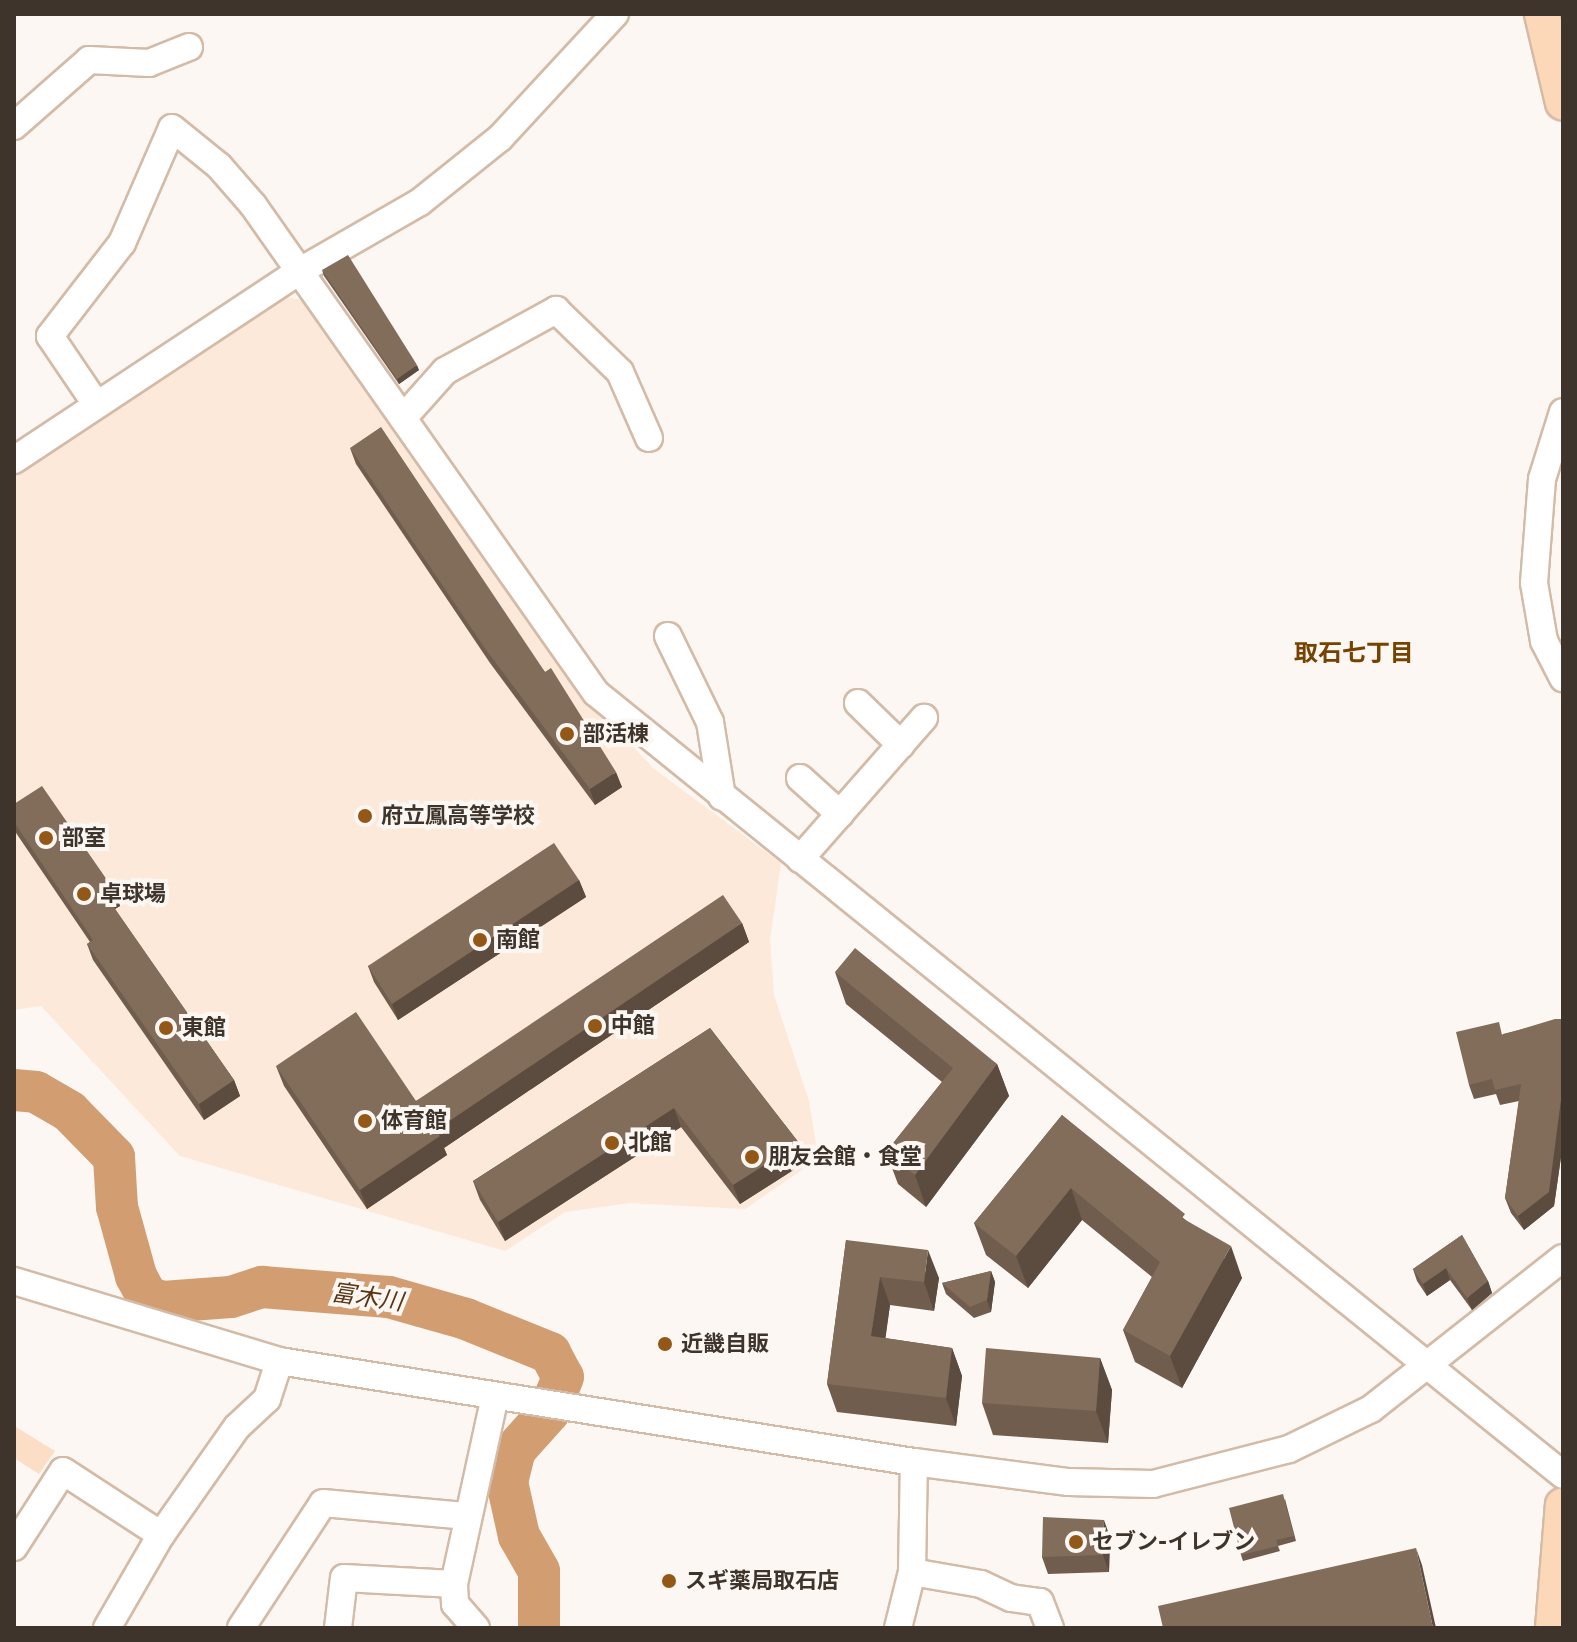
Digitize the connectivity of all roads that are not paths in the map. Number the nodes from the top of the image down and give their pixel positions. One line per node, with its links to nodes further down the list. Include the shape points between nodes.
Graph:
1 (615, 14): 6 (street, via 500,138 420,202)
2 (1542, 14): 4 (main road)
3 (189, 47): 5 (street, via 149,63 89,60)
4 (1563, 103)
5 (14, 126)
6 (300, 271): 7 (street); 7 (street, via 237,185 172,128 122,243 50,336); 9 (street)
7 (96, 404): 11 (street)
8 (1563, 412): 13 (street, via 1542,479 1534,583 1544,641)
9 (403, 418): 10 (street, via 445,371 556,310 620,372); 18 (street, via 596,693)
10 (649, 438)
11 (14, 460)
12 (668, 636): 18 (street, via 710,722)
13 (1563, 678)
14 (858, 703): 16 (street)
15 (924, 718): 16 (street)
16 (901, 745): 19 (street)
17 (800, 778): 19 (street)
18 (722, 797): 20 (street)
19 (840, 814): 20 (street)
20 (800, 859): 24 (street)
21 (1563, 1258): 24 (street)
22 (14, 1281): 23 (street)
23 (279, 1361): 25 (street); 30 (street, via 267,1399 237,1427)
24 (1430, 1365): 26 (street, via 1371,1409 1289,1449 1153,1484 1069,1482); 27 (street)
25 (495, 1396): 26 (street); 29 (street)
26 (914, 1462): 32 (street)
27 (1563, 1475)
28 (1563, 1505): 40 (main road)
29 (467, 1516): 33 (street); 35 (street, via 323,1503)
30 (161, 1535): 31 (street, via 63,1471); 34 (street)
31 (14, 1547)
32 (912, 1572): 38 (street); 39 (street, via 981,1584 1011,1598 1040,1602)
33 (454, 1584): 36 (street, via 344,1578); 37 (street, via 455,1604)
34 (107, 1628)
35 (241, 1628)
36 (338, 1628)
37 (476, 1628)
38 (898, 1628)
39 (1050, 1628)
40 (1553, 1628)

